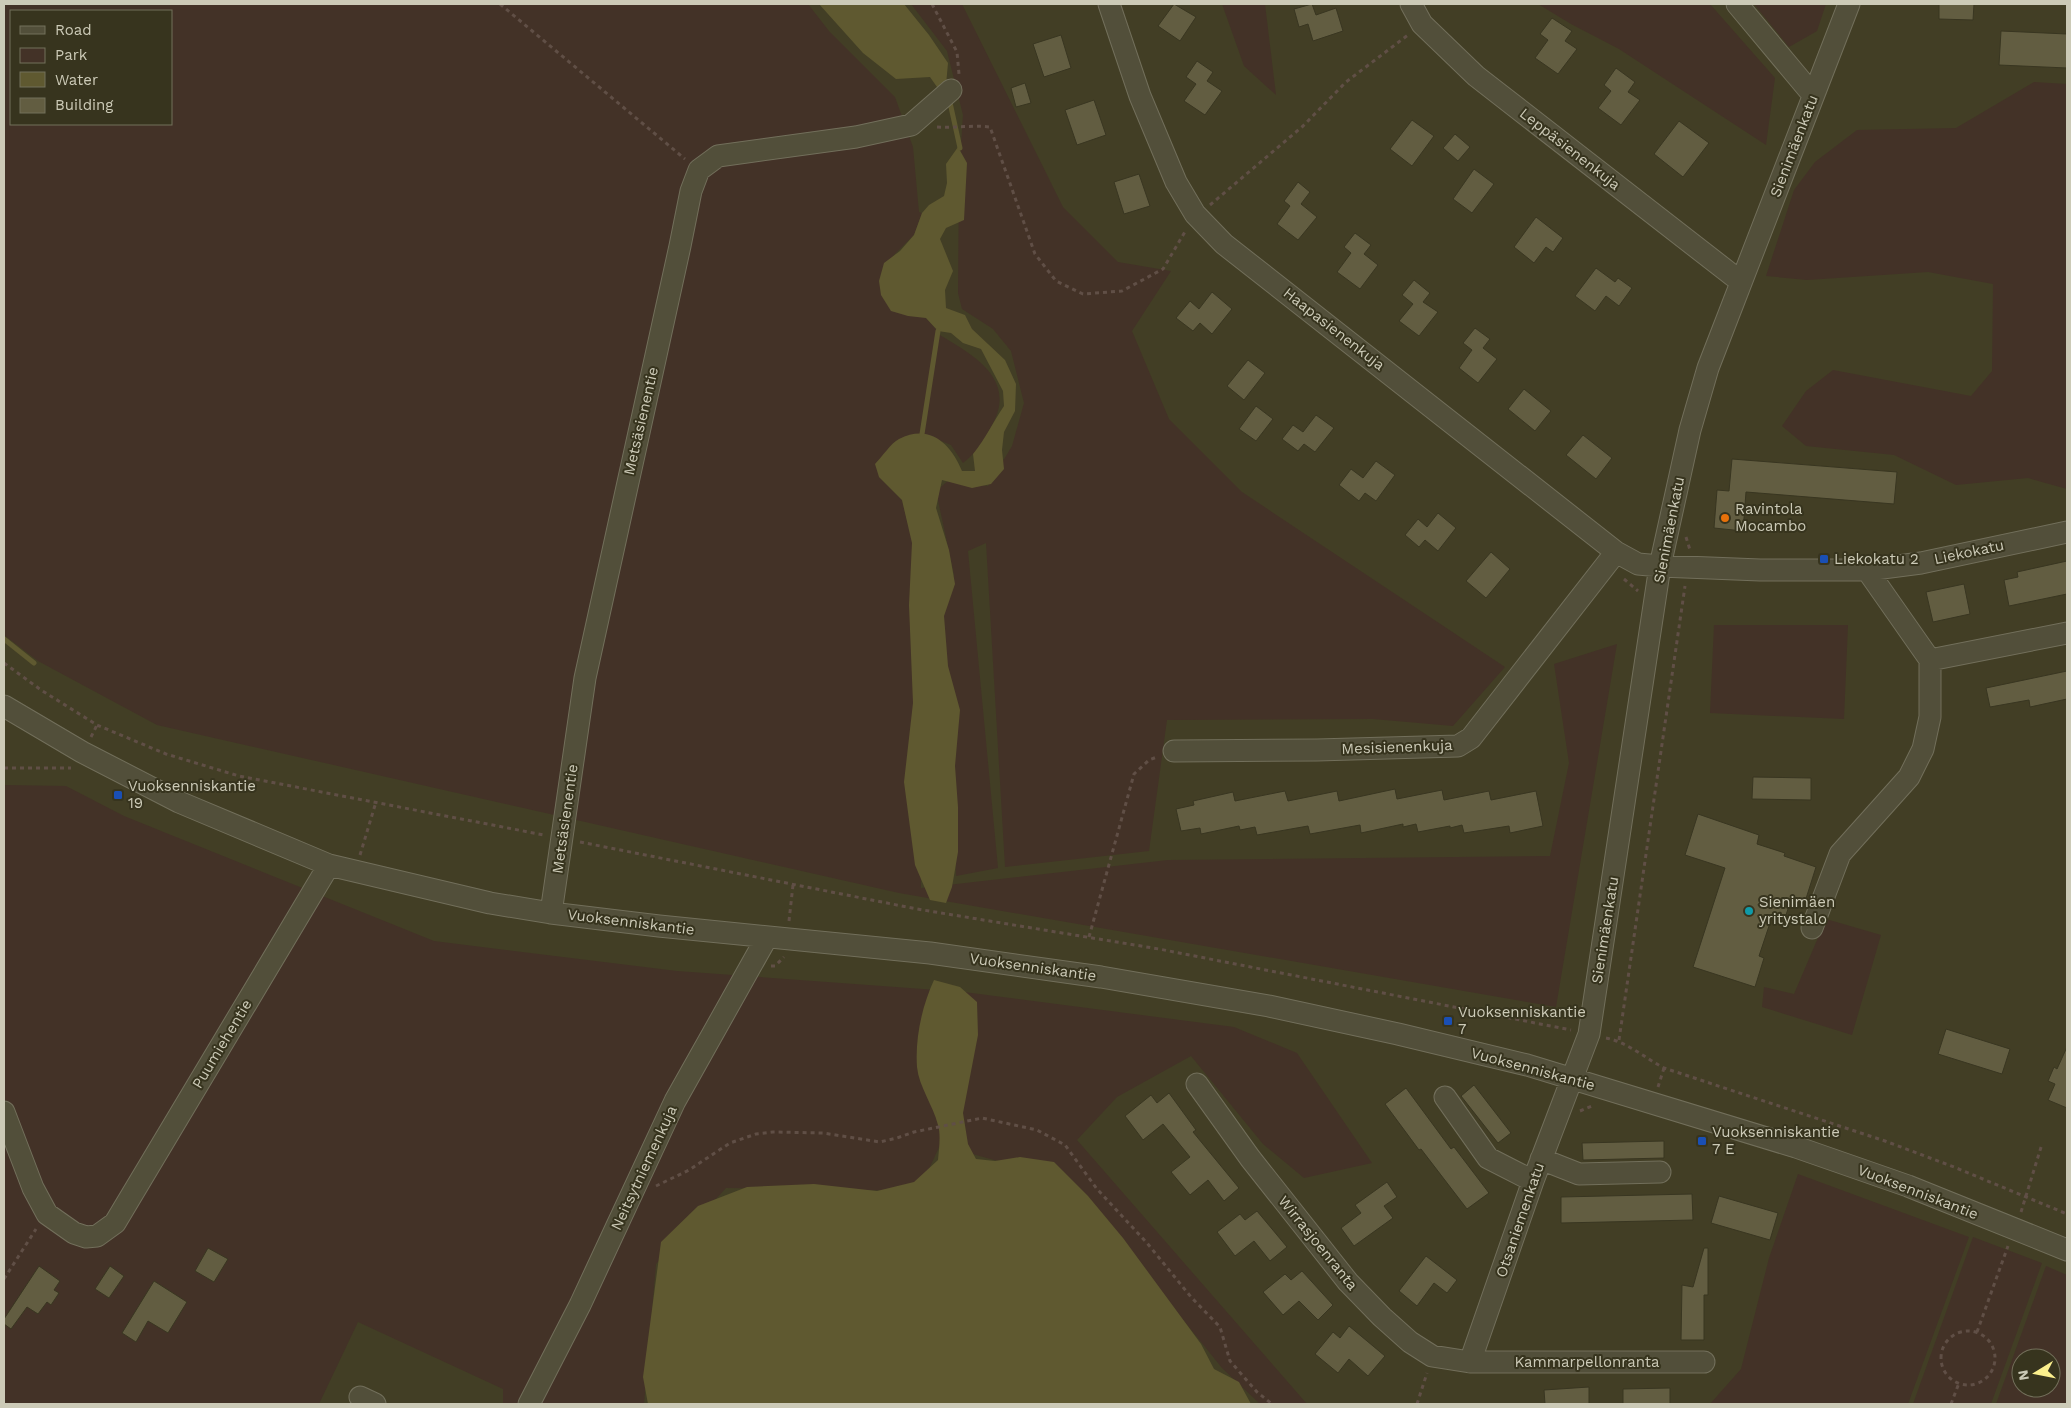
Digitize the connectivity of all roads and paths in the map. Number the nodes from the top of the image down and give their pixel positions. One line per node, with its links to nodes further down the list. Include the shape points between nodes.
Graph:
1 (500, 4): 11 (path)
2 (932, 4): 8 (path, via 957,52 959,77)
3 (1109, 4): 12 (street, Haapasienenkuja, via 1140,96 1176,182)
4 (1411, 4): 7 (street, Leppäsienenkuja)
5 (1737, 4): 9 (street)
6 (1849, 4): 9 (street, Sienimäenkatu)
7 (1422, 24): 12 (path, via 1346,82 1303,126); 13 (street, Leppäsienenkuja, via 1476,76)
8 (951, 90): 10 (street)
9 (1813, 95): 13 (street, Sienimäenkatu)
10 (911, 125): 11 (street, via 718,156); 12 (path, via 990,127 1035,254 1056,281 1083,294 1122,291 1163,269)
11 (699, 170): 24 (street, Metsäsienentie, via 691,191 585,678)
12 (1196, 215): 15 (street, Haapasienenkuja, via 1224,244)
13 (1741, 282): 17 (street, Sienimäenkatu, via 1708,368 1690,430)
14 (2067, 532): 18 (street, Liekokatu, via 1920,563)
15 (1616, 552): 17 (street, Haapasienenkuja, via 1638,564); 23 (street, Mesisienenkuja, via 1471,738 1458,746)
16 (1689, 559): 17 (street, Liekokatu); 18 (street, Liekokatu, via 1760,570); 31 (path)
17 (1660, 566): 30 (street, Sienimäenkatu)
18 (1868, 570): 20 (street)
19 (2067, 633): 20 (street)
20 (1930, 660): 27 (street, via 1930,718 1923,749 1909,777 1840,854)
21 (4, 663): 24 (path, via 97,725 166,754 239,776)
22 (4, 706): 25 (street, Vuoksenniskantie, via 82,752 179,802)
23 (1174, 751): 29 (path, via 1149,760 1134,774)
24 (562, 839): 26 (street, Metsäsienentie); 29 (path, via 917,909)
25 (329, 865): 26 (street, Vuoksenniskantie); 42 (street, Puumiehentie, via 115,1223 97,1236 86,1237 74,1234)
26 (551, 913): 28 (street, Vuoksenniskantie)
27 (1812, 928)
28 (767, 937): 32 (street, Vuoksenniskantie, via 930,953 1082,974 1270,1006 1518,1062); 41 (street, Neitsytniemenkuja, via 675,1100)
29 (1089, 937): 30 (path)
30 (1589, 1034): 31 (path); 32 (street, Sienimäenkatu)
31 (1619, 1040): 40 (path, via 1664,1068 1885,1140)
32 (1571, 1078): 37 (street, Otsaniemenkatu); 45 (street, Vuoksenniskantie, via 1796,1147 1908,1186)
33 (1197, 1084): 49 (street, Wirrasjoenranta, via 1250,1158 1348,1282 1410,1342)
34 (1445, 1098): 39 (street, via 1488,1158)
35 (4, 1112): 42 (street, via 33,1188)
36 (2042, 1144): 40 (path)
37 (1541, 1159): 38 (street, via 1579,1174); 39 (street, Otsaniemenkatu)
38 (1660, 1172)
39 (1533, 1181): 50 (street, Otsaniemenkatu)
40 (2026, 1196): 43 (path); 44 (path)
41 (629, 1200): 53 (street, Neitsytniemenkuja, via 580,1306); 54 (path, via 689,1170 730,1143 756,1134 823,1133 880,1142 982,1118 1037,1130 1065,1145 1097,1189 1220,1327 1230,1362)
42 (47, 1214): 47 (path)
43 (2067, 1214)
44 (2019, 1216)
45 (2067, 1250)
46 (2006, 1252): 48 (path)
47 (4, 1278)
48 (1977, 1332): 52 (path, via 1958,1332 1944,1344 1941,1362 1944,1371); 52 (path, via 1994,1350 1993,1367 1983,1381 1966,1385)
49 (1432, 1356): 50 (street, Wirrasjoenranta); 55 (path)
50 (1470, 1362): 51 (street, Kammarpellonranta)
51 (1704, 1362)
52 (1958, 1383): 56 (path)
53 (529, 1404)
54 (1272, 1404)
55 (1417, 1404)
56 (1951, 1404)

